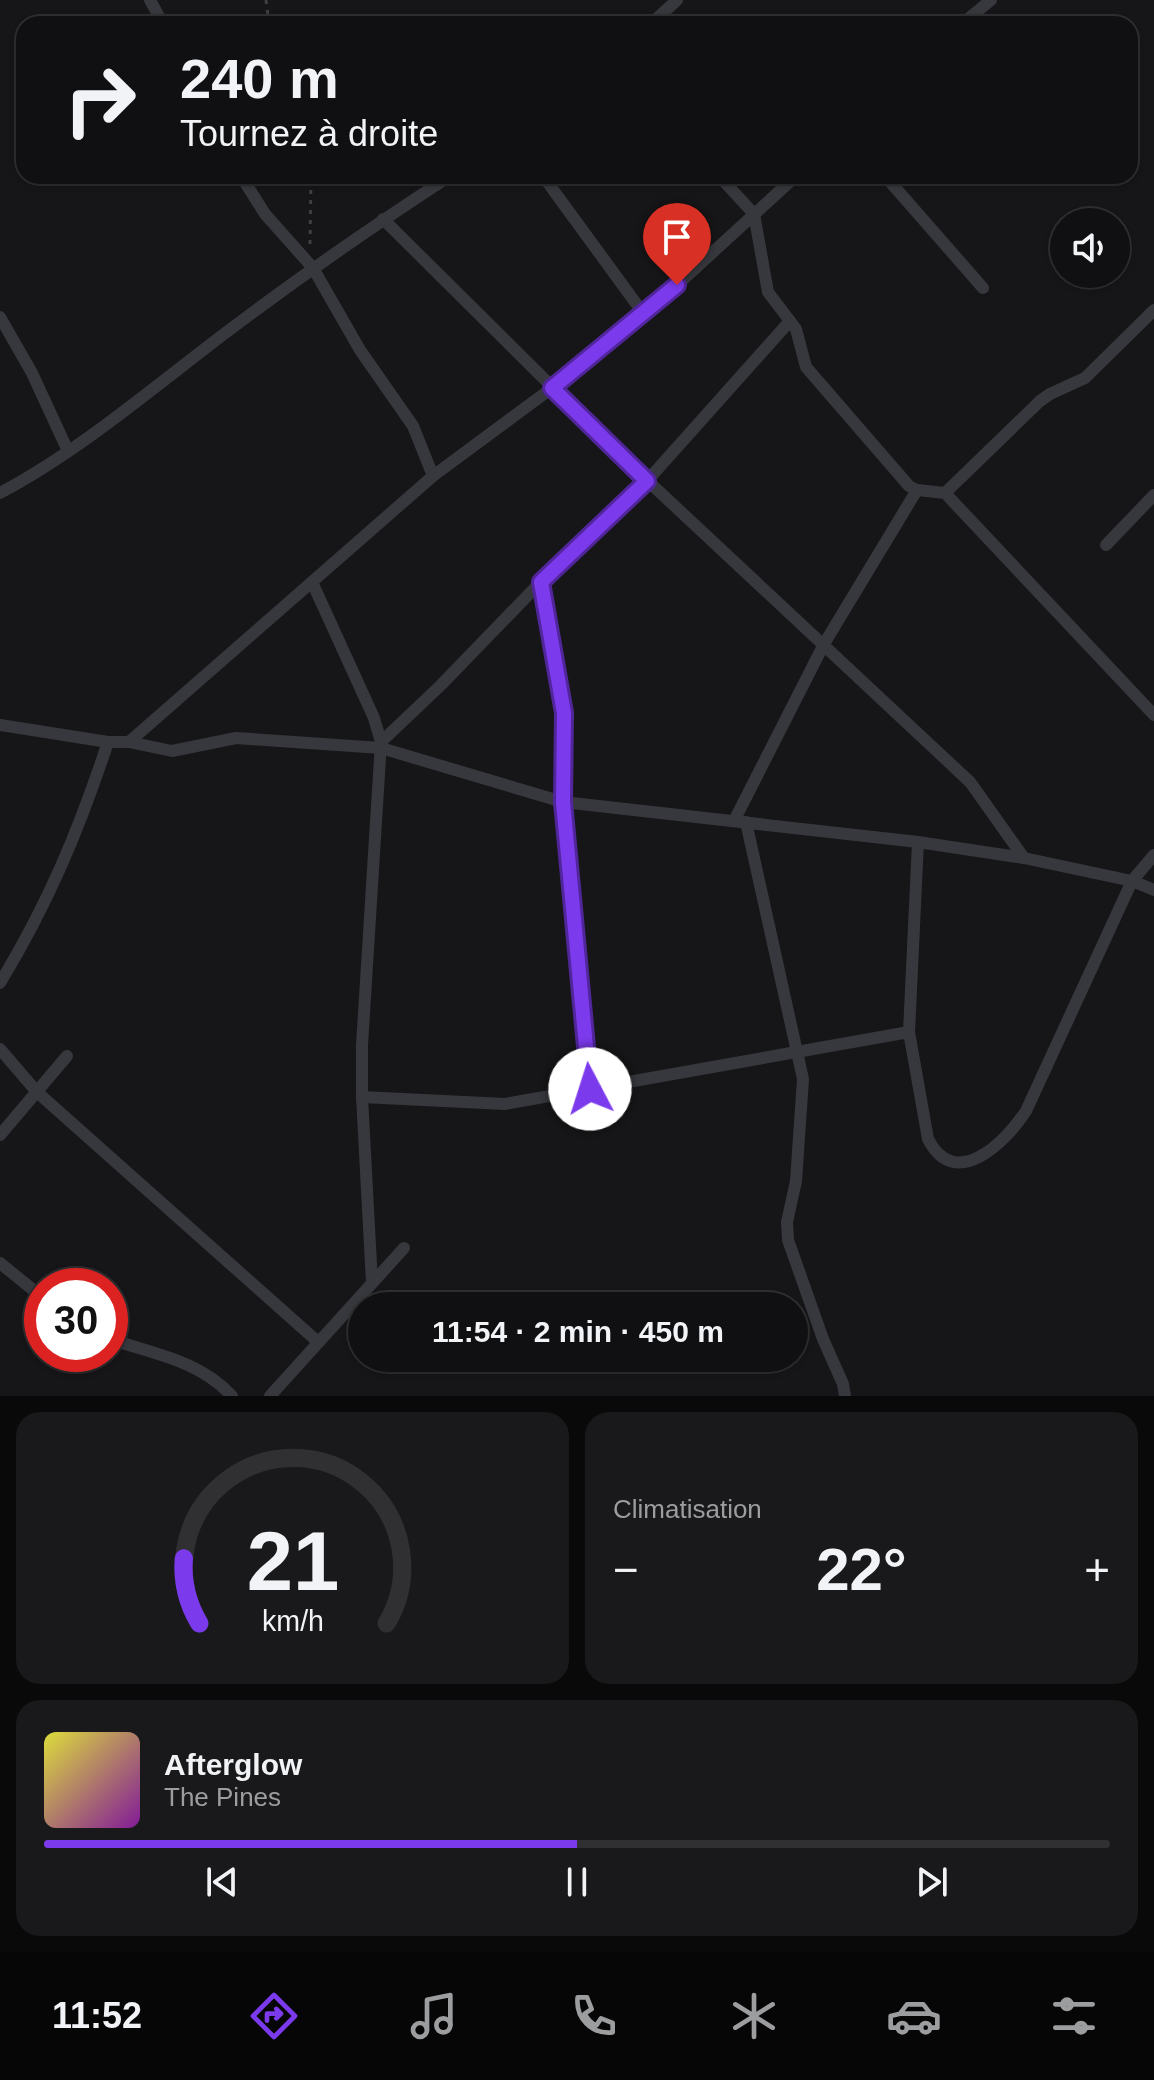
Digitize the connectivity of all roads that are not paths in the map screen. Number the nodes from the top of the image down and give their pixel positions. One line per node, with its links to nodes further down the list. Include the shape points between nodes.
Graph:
1 (677, 0): 3 (street)
2 (991, 0): 4 (street)
3 (660, 16)
4 (972, 16)
5 (246, 184): 13 (street)
6 (438, 184): 12 (street)
7 (549, 184): 16 (street)
8 (726, 184): 11 (street)
9 (787, 184): 11 (street)
10 (892, 184): 14 (street)
11 (754, 214): 16 (street); 18 (street, via 766,289)
12 (383, 219): 13 (street); 19 (street)
13 (313, 268): 20 (street); 21 (street, via 360,350 413,426)
14 (983, 288)
15 (1154, 310): 25 (street, via 1085,378 1040,401)
16 (643, 313): 19 (street)
17 (0, 317): 20 (street)
18 (790, 321): 22 (street); 23 (street, via 806,367)
19 (552, 388): 21 (street); 22 (street)
20 (68, 451): 24 (street)
21 (433, 476): 28 (street)
22 (647, 481): 29 (street); 30 (street)
23 (917, 490): 25 (street); 30 (street)
24 (0, 493)
25 (945, 493): 31 (street)
26 (1154, 495): 27 (street)
27 (1106, 545)
28 (312, 582): 34 (street); 35 (street, via 374,718)
29 (541, 582): 35 (street); 36 (street, via 564,713)
30 (824, 644): 37 (street); 40 (street, via 970,782)
31 (1154, 715)
32 (0, 725): 33 (street)
33 (108, 742): 34 (street); 43 (street, via 65,860)
34 (129, 742): 35 (street, via 172,751 236,738)
35 (381, 745): 36 (street); 50 (street)
36 (563, 802): 37 (street); 49 (street)
37 (740, 821): 38 (street); 46 (street)
38 (918, 842): 40 (street); 44 (street)
39 (1154, 855): 41 (street)
40 (1024, 858): 41 (street)
41 (1132, 881): 42 (street); 44 (street, via 1026,1111 1016,1127 975,1161 956,1163 934,1151)
42 (1154, 890)
43 (0, 983)
44 (909, 1032): 46 (street)
45 (0, 1049): 48 (street)
46 (798, 1051): 49 (street); 60 (street, via 802,1103 788,1240)
47 (67, 1056): 48 (street)
48 (37, 1092): 51 (street); 56 (street)
49 (586, 1093): 50 (street, via 505,1104)
50 (362, 1097): 55 (street)
51 (0, 1135)
52 (404, 1248): 55 (street)
53 (0, 1263): 54 (street)
54 (24, 1282)
55 (372, 1283): 56 (street)
56 (318, 1342): 59 (street)
57 (128, 1344): 58 (street, via 199,1369)
58 (232, 1396)
59 (270, 1396)
60 (845, 1396)

